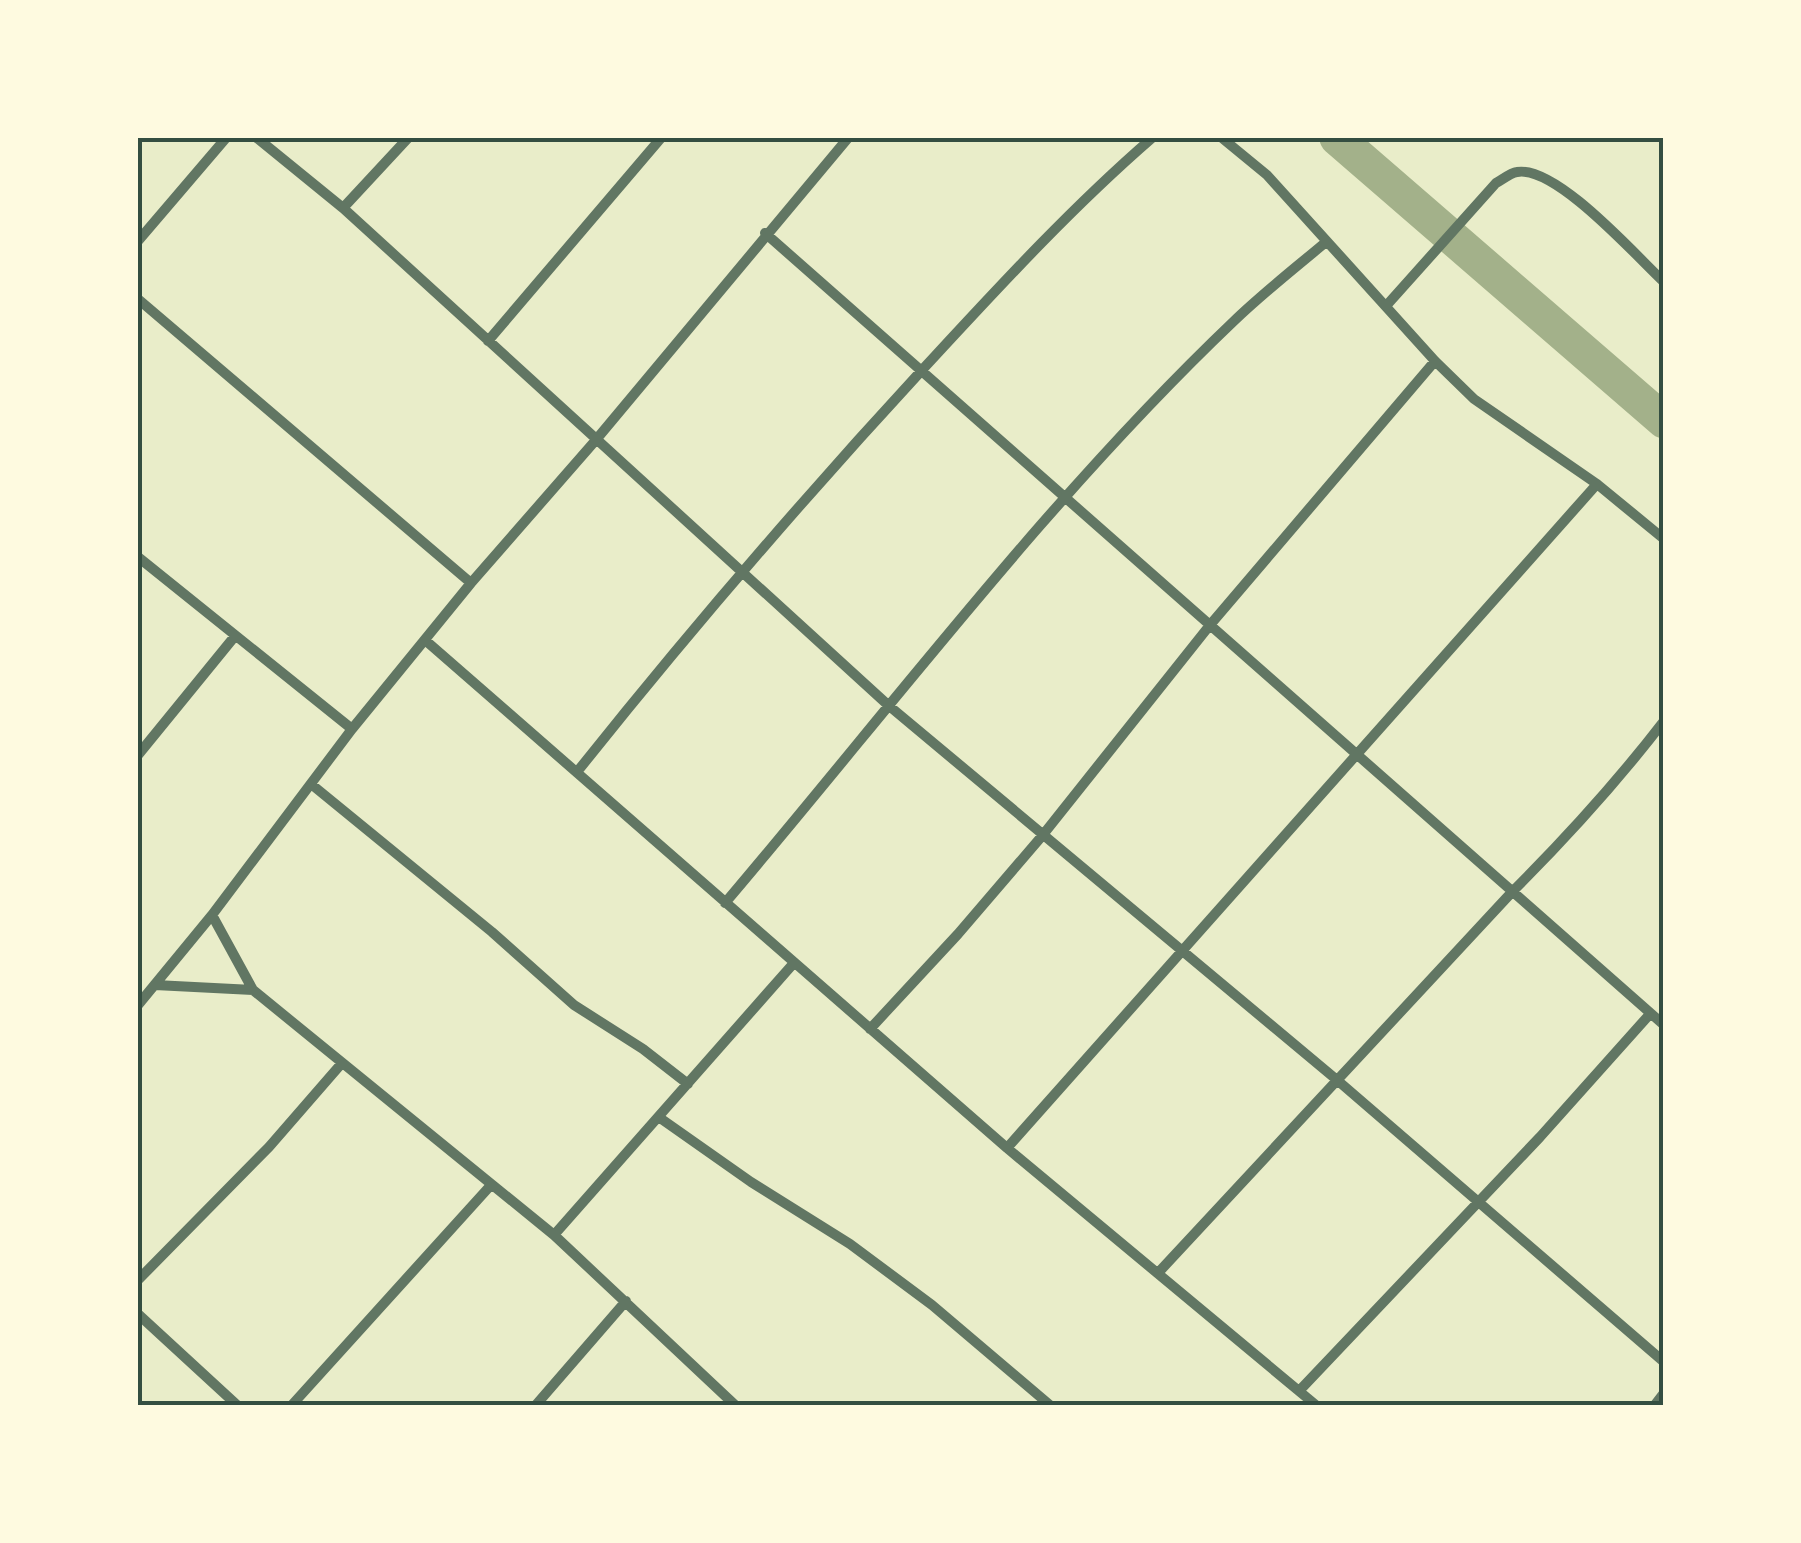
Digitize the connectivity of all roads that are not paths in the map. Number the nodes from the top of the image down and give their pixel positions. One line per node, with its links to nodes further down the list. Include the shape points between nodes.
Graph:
1 (226, 138): 10 (street)
2 (258, 138): 8 (street)
3 (408, 138): 8 (street)
4 (661, 138): 15 (street)
5 (848, 138): 9 (street)
6 (1152, 138): 17 (street, via 1050,232)
7 (1222, 138): 11 (street)
8 (344, 208): 15 (street)
9 (764, 234): 17 (street); 18 (street)
10 (138, 241)
11 (1326, 242): 14 (street); 20 (street, via 1236,319)
12 (1664, 282): 14 (street, via 1578,200 1541,176 1518,172 1496,182)
13 (138, 299): 24 (street)
14 (1386, 306): 16 (street)
15 (488, 341): 18 (street)
16 (1435, 360): 19 (street, via 1474,398); 25 (street)
17 (921, 372): 20 (street); 23 (street)
18 (595, 440): 23 (street); 24 (street)
19 (1597, 484): 21 (street); 31 (street)
20 (1067, 498): 25 (street); 28 (street)
21 (1664, 539)
22 (138, 556): 26 (street)
23 (742, 572): 28 (street); 33 (street)
24 (470, 582): 27 (street)
25 (1210, 625): 31 (street); 35 (street)
26 (235, 636): 30 (street); 32 (street)
27 (425, 640): 30 (street); 33 (street)
28 (888, 706): 35 (street); 37 (street)
29 (1664, 721): 36 (street)
30 (352, 729): 34 (street)
31 (1358, 754): 36 (street); 39 (street)
32 (138, 755)
33 (578, 772): 37 (street)
34 (311, 784): 38 (street); 49 (street, via 574,1005)
35 (1042, 836): 39 (street); 46 (street)
36 (1512, 892): 44 (street); 48 (street)
37 (724, 903): 40 (street)
38 (212, 914): 41 (street); 42 (street)
39 (1183, 950): 48 (street); 51 (street)
40 (793, 964): 46 (street); 49 (street)
41 (155, 985): 42 (street); 43 (street)
42 (253, 990): 47 (street)
43 (138, 1005)
44 (1650, 1014): 45 (street); 53 (street)
45 (1664, 1025)
46 (870, 1029): 51 (street)
47 (342, 1064): 52 (street); 56 (street)
48 (1337, 1080): 53 (street); 55 (street)
49 (688, 1084): 50 (street)
50 (660, 1118): 54 (street); 66 (street, via 850,1244)
51 (1007, 1148): 55 (street)
52 (491, 1185): 54 (street); 63 (street)
53 (1476, 1203): 59 (street); 60 (street)
54 (554, 1236): 57 (street)
55 (1158, 1272): 60 (street)
56 (138, 1280)
57 (626, 1301): 64 (street); 65 (street)
58 (138, 1314): 62 (street)
59 (1664, 1362)
60 (1300, 1390): 67 (street)
61 (1664, 1393): 68 (street)
62 (238, 1406)
63 (291, 1406)
64 (534, 1406)
65 (736, 1406)
66 (1051, 1406)
67 (1317, 1406)
68 (1654, 1406)

